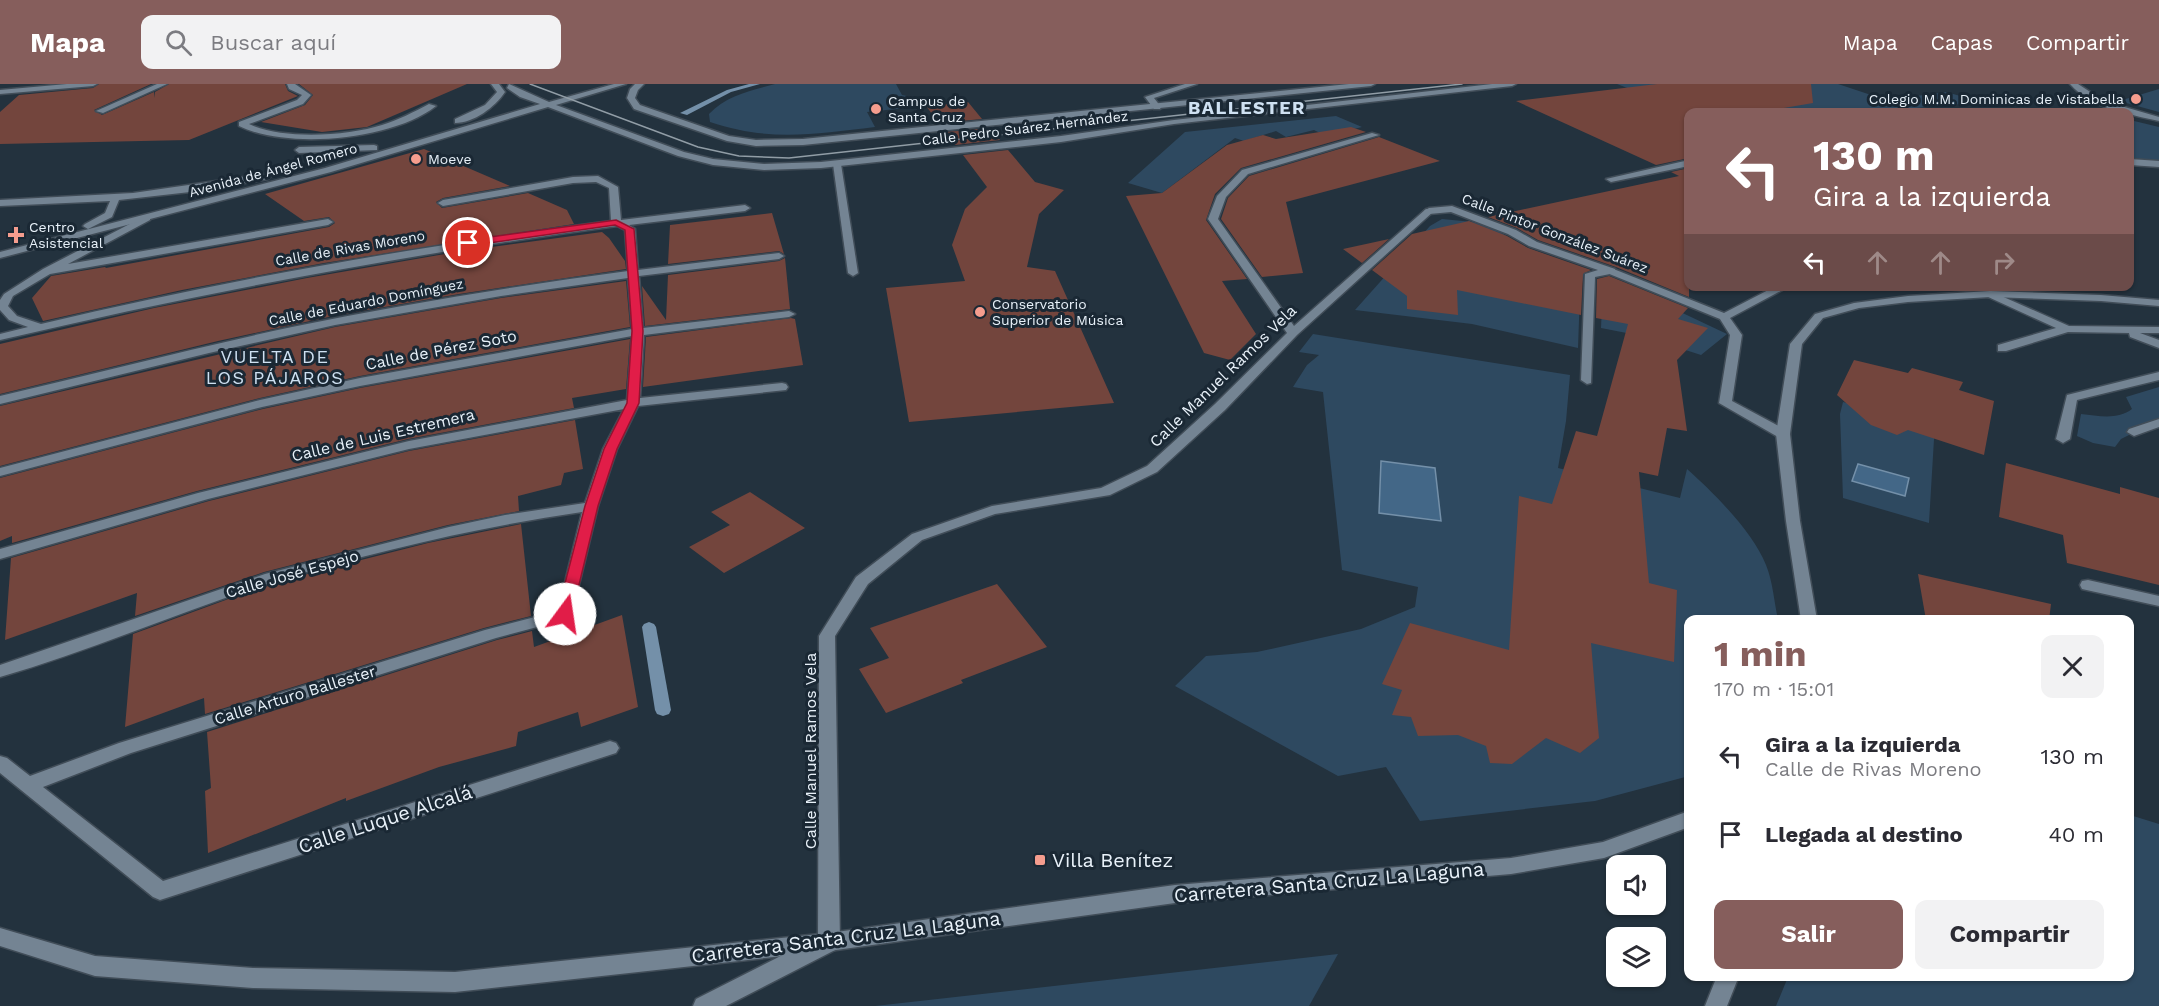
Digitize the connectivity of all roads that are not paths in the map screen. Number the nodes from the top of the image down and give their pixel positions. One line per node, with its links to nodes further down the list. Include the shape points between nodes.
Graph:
1 (93, 84): 12 (street)
2 (163, 84): 17 (street)
3 (291, 84): 14 (street, via 308,95 300,102 242,124 277,135 322,136 383,128)
4 (495, 84): 23 (street, via 500,95 480,111 449,125)
5 (640, 84): 15 (street, Calle Pedro Suárez Hernández, via 631,98 638,107 727,138 756,143 803,142)
6 (1193, 84): 15 (street, via 1149,97)
7 (1371, 84): 15 (street, Calle Pedro Suárez Hernández)
8 (1512, 84): 26 (street, Calle Pedro Suárez Hernández)
9 (2074, 84): 16 (street, via 2092,98)
10 (508, 85): 11 (street, via 542,95); 13 (street)
11 (620, 85): 13 (street, Avenida de Ángel Romero)
12 (0, 92)
13 (551, 105): 20 (street, Avenida de Ángel Romero); 21 (street, Calle Pedro Suárez Hernández)
14 (432, 106)
15 (1157, 107)
16 (2124, 108)
17 (100, 111)
18 (2134, 111): 19 (street)
19 (2159, 119)
20 (466, 128): 21 (street, via 546,116 572,117); 35 (street, Avenida de Ángel Romero)
21 (613, 128): 26 (street, Calle Pedro Suárez Hernández, via 713,162 764,167)
22 (1375, 135): 56 (street, via 1245,172 1222,196 1213,219)
23 (374, 148): 24 (street); 30 (street, via 272,176)
24 (299, 150)
25 (2134, 162): 28 (street)
26 (837, 164): 44 (street)
27 (1684, 164): 29 (street)
28 (2159, 165)
29 (1611, 179)
30 (115, 199): 31 (street); 38 (street, via 109,215 98,222)
31 (0, 203)
32 (443, 203): 37 (street, via 598,179 613,187)
33 (746, 208): 37 (street, Calle de Rivas Moreno)
34 (1429, 211): 42 (street, Calle Pintor González Suárez, via 1452,209 1533,244); 56 (street, Calle Manuel Ramos Vela)
35 (147, 218): 38 (street, Avenida de Ángel Romero); 41 (street)
36 (328, 222): 41 (street)
37 (616, 222): 43 (street, via 630,229); 51 (street, Calle de Rivas Moreno, via 338,265)
38 (12, 252): 39 (street, Avenida de Ángel Romero)
39 (0, 255)
40 (779, 256): 43 (street, Calle de Eduardo Domínguez)
41 (47, 271): 47 (street)
42 (1611, 271): 50 (street, Calle Pintor González Suárez); 61 (street, via 1590,274)
43 (634, 272): 55 (street); 63 (street, Calle de Eduardo Domínguez, via 334,322)
44 (853, 273)
45 (1775, 291): 50 (street)
46 (1990, 294): 48 (street); 52 (street); 67 (street, via 1858,305 1819,316 1796,344)
47 (5, 295): 51 (street, via 2,306 13,318)
48 (2159, 303)
49 (789, 314): 55 (street, Calle de Pérez Soto)
50 (1724, 317): 67 (street, via 1736,335 1725,403)
51 (39, 327): 57 (street, Calle de Rivas Moreno)
52 (2067, 329): 53 (street); 59 (street)
53 (2109, 330): 54 (street); 58 (street)
54 (2159, 330)
55 (638, 331): 64 (street); 69 (street, Calle de Pérez Soto, via 269,401)
56 (1293, 333): 81 (street, Calle Manuel Ramos Vela, via 1152,469 1106,492 992,510 917,537 862,581 827,636)
57 (0, 337)
58 (2159, 344)
59 (2002, 348)
60 (2159, 376): 68 (street, via 2071,398)
61 (1587, 380)
62 (782, 387): 64 (street, Calle de Luis Estremera)
63 (0, 400)
64 (633, 403): 70 (street, via 610,449); 71 (street, Calle de Luis Estremera, via 409,445 203,496)
65 (2159, 423): 66 (street)
66 (2134, 432)
67 (1783, 434): 74 (street)
68 (2063, 439)
69 (0, 472)
70 (591, 506): 75 (street, Calle José Espejo, via 449,531 270,578); 78 (street, Calle Arturo Ballester, via 565,614 125,748)
71 (0, 554)
72 (2088, 585): 73 (street)
73 (2159, 601)
74 (1808, 615)
75 (0, 671)
76 (610, 748): 78 (street, Calle Luque Alcalá, via 160,891)
77 (0, 764): 78 (street)
78 (28, 784)
79 (1684, 821): 81 (street, Carretera Santa Cruz La Laguna, via 1604,850 1511,866 1175,894)
80 (0, 937): 81 (street, Carretera Santa Cruz La Laguna, via 95,966 253,978 455,982)
81 (829, 942): 83 (street)
82 (1726, 981): 84 (street)
83 (704, 1006)
84 (1716, 1006)

